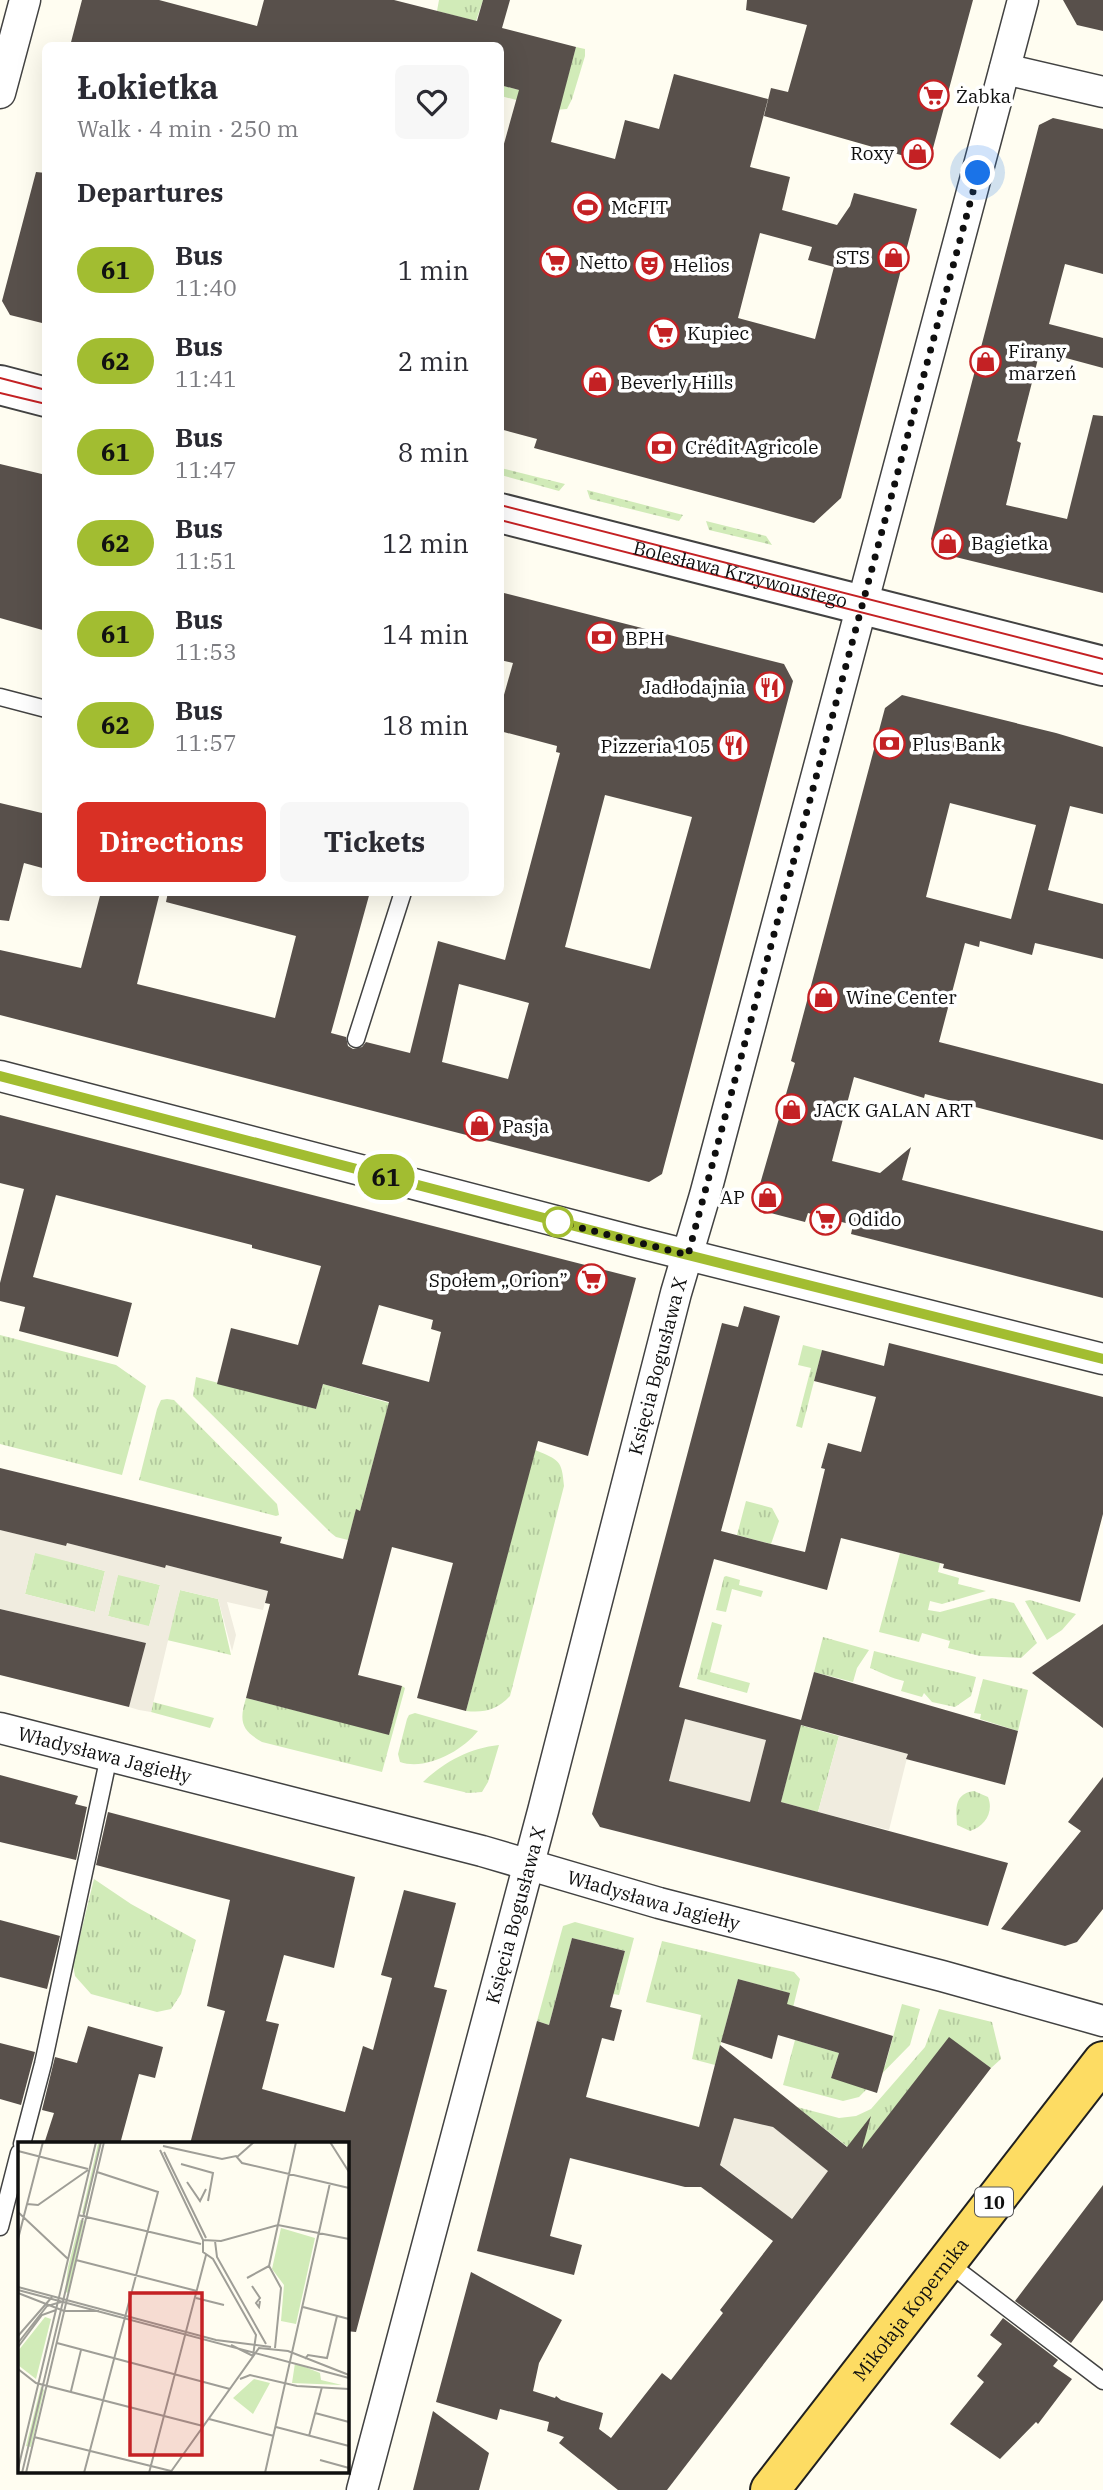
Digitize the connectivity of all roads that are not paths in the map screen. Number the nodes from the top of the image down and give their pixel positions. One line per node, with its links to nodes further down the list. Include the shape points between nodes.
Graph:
1 (25, 0): 5 (street)
2 (1023, 0): 3 (street, Księcia Bogusława X)
3 (1005, 69): 4 (street); 9 (street, Księcia Bogusława X)
4 (1103, 92)
5 (0, 93)
6 (0, 385): 7 (street)
7 (42, 396)
8 (504, 514): 9 (street, Bolesława Krzywoustego)
9 (863, 605): 10 (street, Bolesława Krzywoustego); 16 (street, Księcia Bogusława X)
10 (1103, 666)
11 (0, 697): 12 (lane)
12 (42, 708)
13 (402, 896): 14 (lane)
14 (356, 1039)
15 (0, 1076): 16 (street)
16 (688, 1255): 17 (street); 20 (street, Księcia Bogusława X)
17 (1103, 1359)
18 (0, 1728): 19 (street, Władysława Jagiełły)
19 (109, 1756): 20 (street, Władysława Jagiełły); 23 (lane)
20 (529, 1864): 21 (street, Władysława Jagiełły); 28 (street, Księcia Bogusława X)
21 (1103, 2021)
22 (1103, 2061): 26 (main road, Mikołaja Kopernika / 10)
23 (23, 2142)
24 (18, 2157): 25 (lane)
25 (0, 2227)
26 (947, 2262): 27 (lane); 29 (main road, Mikołaja Kopernika / 10)
27 (1103, 2381)
28 (362, 2490)
29 (770, 2490)

